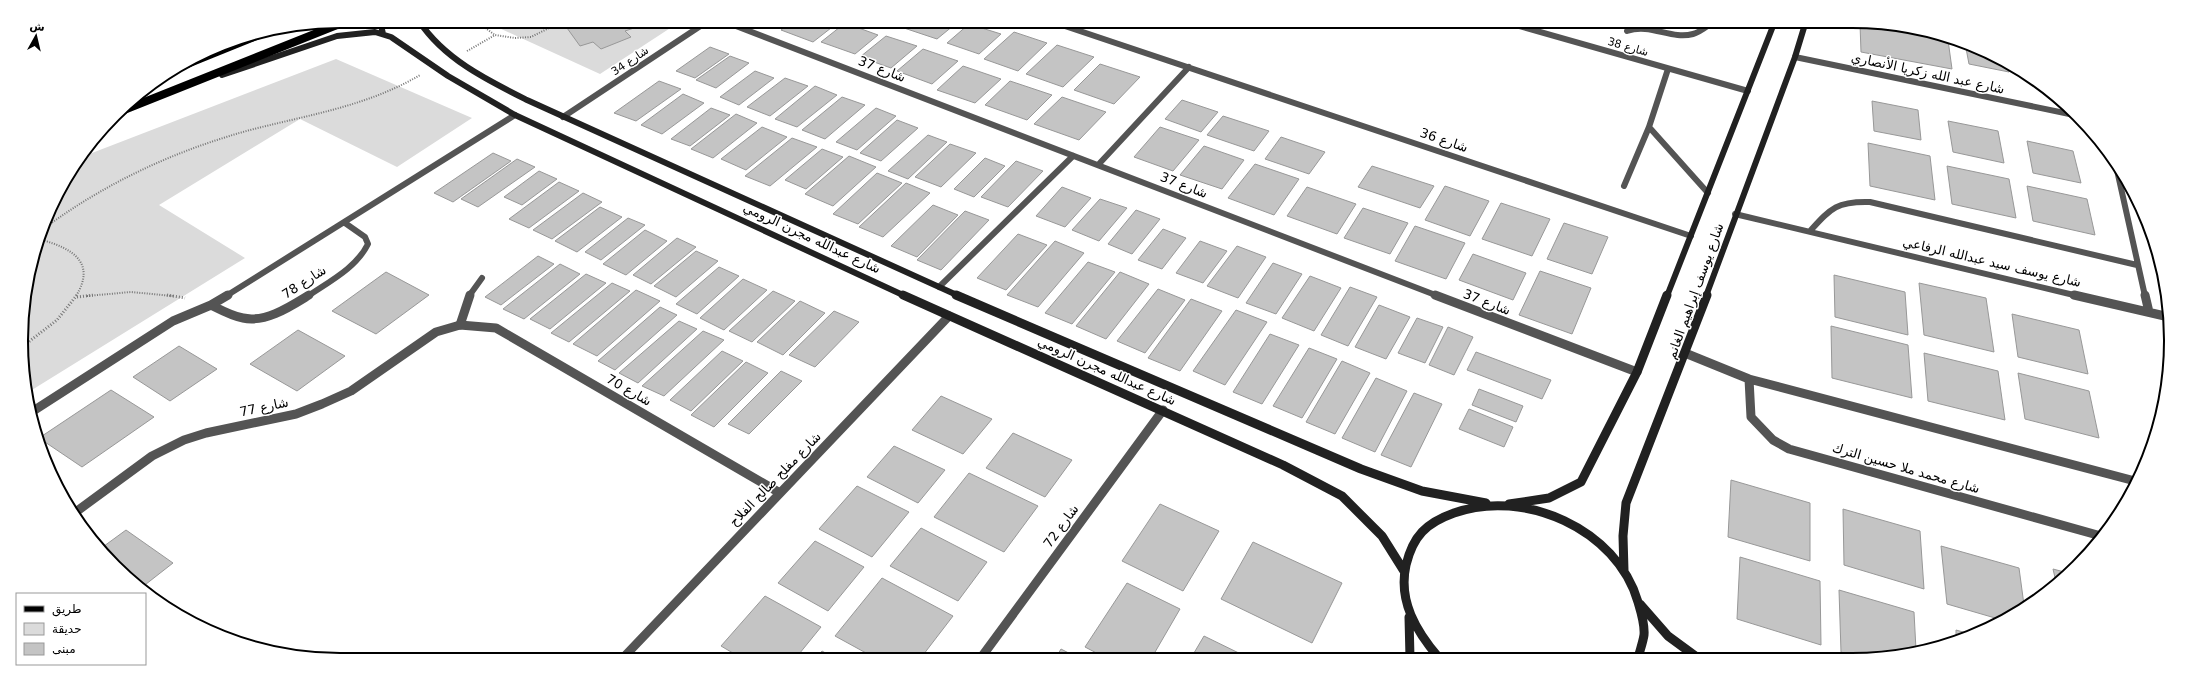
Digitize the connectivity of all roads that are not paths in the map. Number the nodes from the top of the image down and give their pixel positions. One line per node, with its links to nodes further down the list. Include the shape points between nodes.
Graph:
1 (382, 28): 14 (main road)
2 (424, 28): 23 (main road, شارع عبدالله مجرن الرومي, via 436,43 454,58 516,94)
3 (697, 28): 23 (street, شارع 34)
4 (741, 28): 25 (street, شارع 37)
5 (1071, 28): 16 (street, شارع 36)
6 (1526, 28): 17 (street, شارع 38)
7 (1640, 28): 13 (street)
8 (1650, 28): 9 (street, via 1687,35)
9 (1703, 28)
10 (1772, 28): 19 (main road, شارع يوسف إبراهيم الغانم)
11 (1804, 28): 15 (main road, شارع يوسف إبراهيم الغانم)
12 (328, 29): 18 (main road)
13 (1627, 31)
14 (383, 34): 18 (main road, شارع عبدالله مجرن الرومي, via 365,32 337,36); 22 (main road, شارع عبدالله مجرن الرومي, via 397,40 436,68)
15 (1795, 57): 21 (street, شارع عبد الله زكريا الأنصاري); 30 (main road, شارع يوسف إبراهيم الغانم)
16 (1189, 67): 26 (street); 33 (street, شارع 36)
17 (1668, 69): 19 (street, شارع 38); 24 (street)
18 (181, 88): 20 (main road)
19 (1748, 91): 29 (main road, شارع يوسف إبراهيم الغانم)
20 (134, 106)
21 (2065, 113)
22 (515, 115): 31 (street); 40 (main road, شارع عبدالله مجرن الرومي)
23 (563, 117): 36 (main road, شارع عبدالله مجرن الرومي)
24 (1649, 127): 28 (street); 29 (street)
25 (1073, 156): 26 (street, شارع 37); 36 (street)
26 (1098, 165): 43 (street, شارع 37)
27 (2123, 185): 34 (street)
28 (1624, 186)
29 (1708, 193): 33 (main road, شارع يوسف إبراهيم الغانم)
30 (1736, 214): 32 (street, شارع يوسف سيد عبدالله الرفاعي); 42 (main road, شارع يوسف إبراهيم الغانم)
31 (345, 223): 37 (street); 37 (street, شارع 78, via 365,237 368,244 363,254 353,265 277,314 260,319 248,319)
32 (1810, 231): 34 (street, via 1834,205 1870,202); 38 (street, شارع يوسف سيد عبدالله الرفاعي)
33 (1691, 236): 43 (main road, شارع يوسف إبراهيم الغانم)
34 (2137, 264): 38 (street)
35 (482, 278): 41 (street, via 470,293)
36 (939, 287): 49 (main road, شارع عبدالله مجرن الرومي, via 1386,479 1422,491)
37 (211, 305): 45 (street, via 173,321)
38 (2149, 312): 39 (street, شارع يوسف سيد عبدالله الرفاعي)
39 (2163, 315)
40 (949, 316): 46 (main road, شارع عبدالله مجرن الرومي); 48 (street, شارع مفلح صالح الفلاح)
41 (460, 325): 48 (street, شارع 70, via 496,328); 51 (street, شارع 77, via 436,332 351,391 322,404 296,414 184,440 152,456)
42 (1685, 353): 44 (street); 54 (main road, شارع يوسف إبراهيم الغانم, via 1626,502 1623,536)
43 (1637, 372): 50 (main road, شارع يوسف إبراهيم الغانم, via 1581,482 1550,498)
44 (1749, 379): 47 (street); 52 (street, شارع محمد ملا حسين الترك, via 1751,417 1773,440 1789,449)
45 (36, 409)
46 (1163, 410): 53 (main road, شارع عبدالله مجرن الرومي, via 1283,465 1342,496 1382,536); 58 (street, شارع 72)
47 (2131, 480)
48 (780, 493): 57 (street, شارع مفلح صالح الفلاح)
49 (1486, 503): 50 (main road); 53 (main road, via 1456,510 1431,524 1413,545)
50 (1509, 504): 54 (main road, via 1542,511 1574,525 1602,546)
51 (78, 510)
52 (2096, 535)
53 (1404, 571): 56 (main road, via 1404,592)
54 (1624, 572): 55 (main road)
55 (1640, 604): 61 (main road, via 1644,634); 62 (main road, via 1668,636)
56 (1409, 614): 59 (main road); 60 (main road, via 1425,643)
57 (628, 653)
58 (984, 653)
59 (1410, 653)
60 (1434, 653)
61 (1639, 653)
62 (1691, 653)

